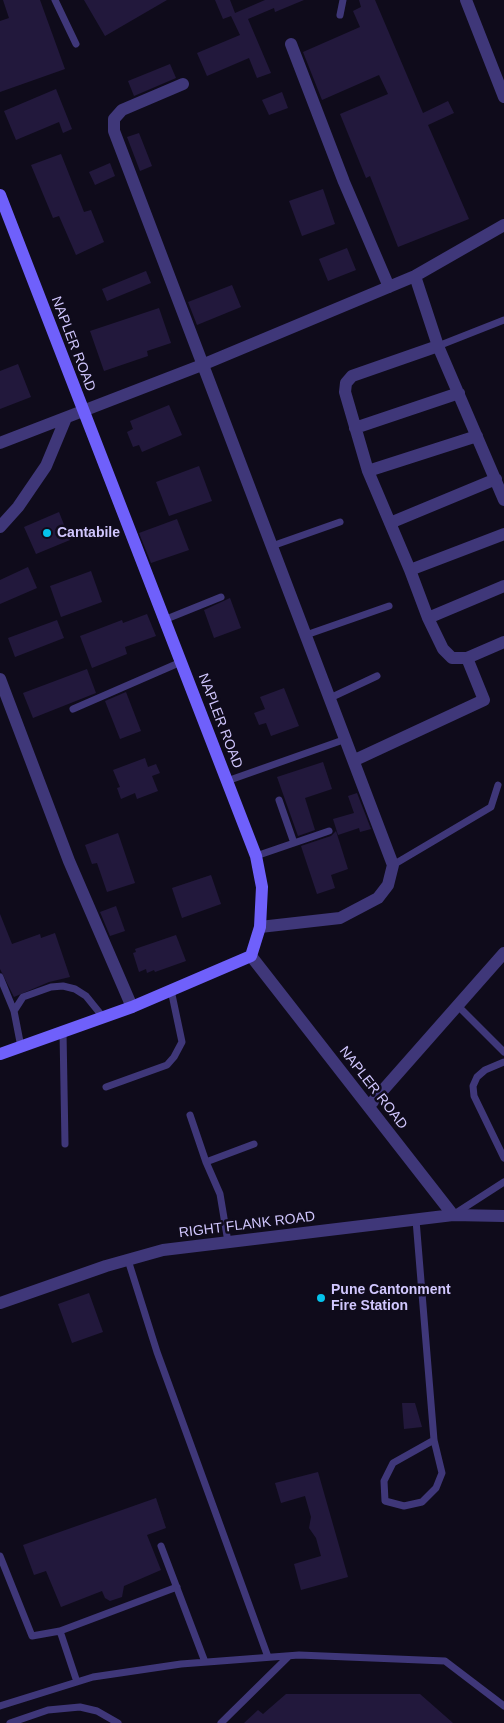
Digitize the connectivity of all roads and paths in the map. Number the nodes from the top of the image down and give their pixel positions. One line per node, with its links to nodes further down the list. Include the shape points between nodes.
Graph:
1 (54, 0): 5 (lane)
2 (343, 0): 4 (lane)
3 (466, 0): 8 (street)
4 (340, 15)
5 (76, 44)
6 (291, 44): 12 (street, via 344,182)
7 (183, 84): 15 (street, via 122,110 114,118 114,131)
8 (504, 97)
9 (0, 195): 17 (street, NAPLER ROAD)
10 (504, 225): 11 (street)
11 (415, 276): 12 (street); 14 (street)
12 (390, 287): 15 (street)
13 (504, 320): 14 (lane)
14 (438, 346): 16 (street); 19 (street, via 352,376 346,383 345,392)
15 (202, 365): 17 (street); 29 (street)
16 (459, 393): 19 (street); 20 (street)
17 (83, 412): 18 (street); 35 (street, NAPLER ROAD)
18 (66, 418): 21 (street); 27 (street, via 46,466)
19 (355, 428): 22 (street)
20 (478, 436): 22 (street); 23 (street)
21 (0, 443)
22 (368, 471): 26 (street)
23 (496, 479): 24 (street); 26 (street)
24 (504, 500)
25 (340, 522): 29 (lane)
26 (390, 523): 30 (street)
27 (0, 527)
28 (504, 534): 30 (street)
29 (272, 546): 36 (street)
30 (410, 570): 34 (street)
31 (504, 586): 34 (street)
32 (221, 597): 35 (lane)
33 (389, 606): 36 (lane)
34 (428, 618): 38 (street, via 443,649 452,658)
35 (164, 620): 39 (street, NAPLER ROAD)
36 (306, 635): 42 (street)
37 (504, 642): 38 (street)
38 (467, 658): 45 (street, via 484,700)
39 (180, 662): 43 (lane); 46 (street, NAPLER ROAD)
40 (377, 676): 42 (lane)
41 (0, 679): 59 (street, via 69,861)
42 (330, 698): 44 (street)
43 (73, 709)
44 (346, 739): 45 (street); 46 (lane)
45 (355, 760): 52 (street)
46 (227, 781): 51 (street, NAPLER ROAD)
47 (498, 785): 52 (lane, via 491,807)
48 (279, 800): 50 (lane)
49 (329, 831): 50 (lane)
50 (294, 843): 51 (lane)
51 (256, 856): 53 (street, NAPLER ROAD, via 262,887)
52 (393, 866): 53 (street, via 388,884 378,898 340,918)
53 (260, 926): 55 (street, NAPLER ROAD)
54 (504, 953): 58 (street)
55 (251, 956): 57 (street); 68 (street, NAPLER ROAD)
56 (0, 976): 60 (lane)
57 (171, 990): 59 (street); 67 (lane, via 182,1042 174,1057 167,1065)
58 (458, 1006): 64 (lane); 68 (street)
59 (132, 1007): 61 (street)
60 (14, 1011): 61 (lane, via 23,997 63,986 74,988 86,996); 63 (lane)
61 (102, 1017): 62 (street)
62 (63, 1032): 63 (street); 70 (lane)
63 (21, 1047): 65 (street)
64 (504, 1052)
65 (0, 1054)
66 (504, 1062): 72 (lane, via 485,1070 473,1086 474,1096)
67 (106, 1087)
68 (369, 1106): 75 (street, NAPLER ROAD)
69 (190, 1115): 73 (lane)
70 (65, 1144)
71 (254, 1144): 73 (lane)
72 (504, 1158)
73 (206, 1162): 78 (lane, via 220,1194)
74 (504, 1182): 75 (lane)
75 (454, 1215): 76 (street, RIGHT FLANK ROAD); 77 (street, RIGHT FLANK ROAD)
76 (504, 1216)
77 (416, 1220): 78 (street, RIGHT FLANK ROAD); 81 (lane)
78 (228, 1242): 79 (street, RIGHT FLANK ROAD, via 164,1250)
79 (128, 1260): 80 (street, RIGHT FLANK ROAD); 87 (lane, via 157,1352)
80 (0, 1303)
81 (434, 1440): 81 (lane, via 442,1473 436,1488 422,1502 404,1506 385,1501 384,1481 393,1463)
82 (161, 1546): 84 (lane)
83 (0, 1556): 85 (lane, via 32,1636)
84 (177, 1587): 85 (lane); 88 (lane)
85 (60, 1631): 89 (lane)
86 (289, 1656): 87 (lane); 91 (lane, via 445,1661); 94 (lane)
87 (268, 1657): 88 (lane)
88 (205, 1662): 89 (lane)
89 (77, 1682): 90 (lane)
90 (0, 1706)
91 (504, 1706)
92 (10, 1723): 93 (lane, via 48,1710 80,1707 97,1711)
93 (118, 1723)
94 (221, 1723)

